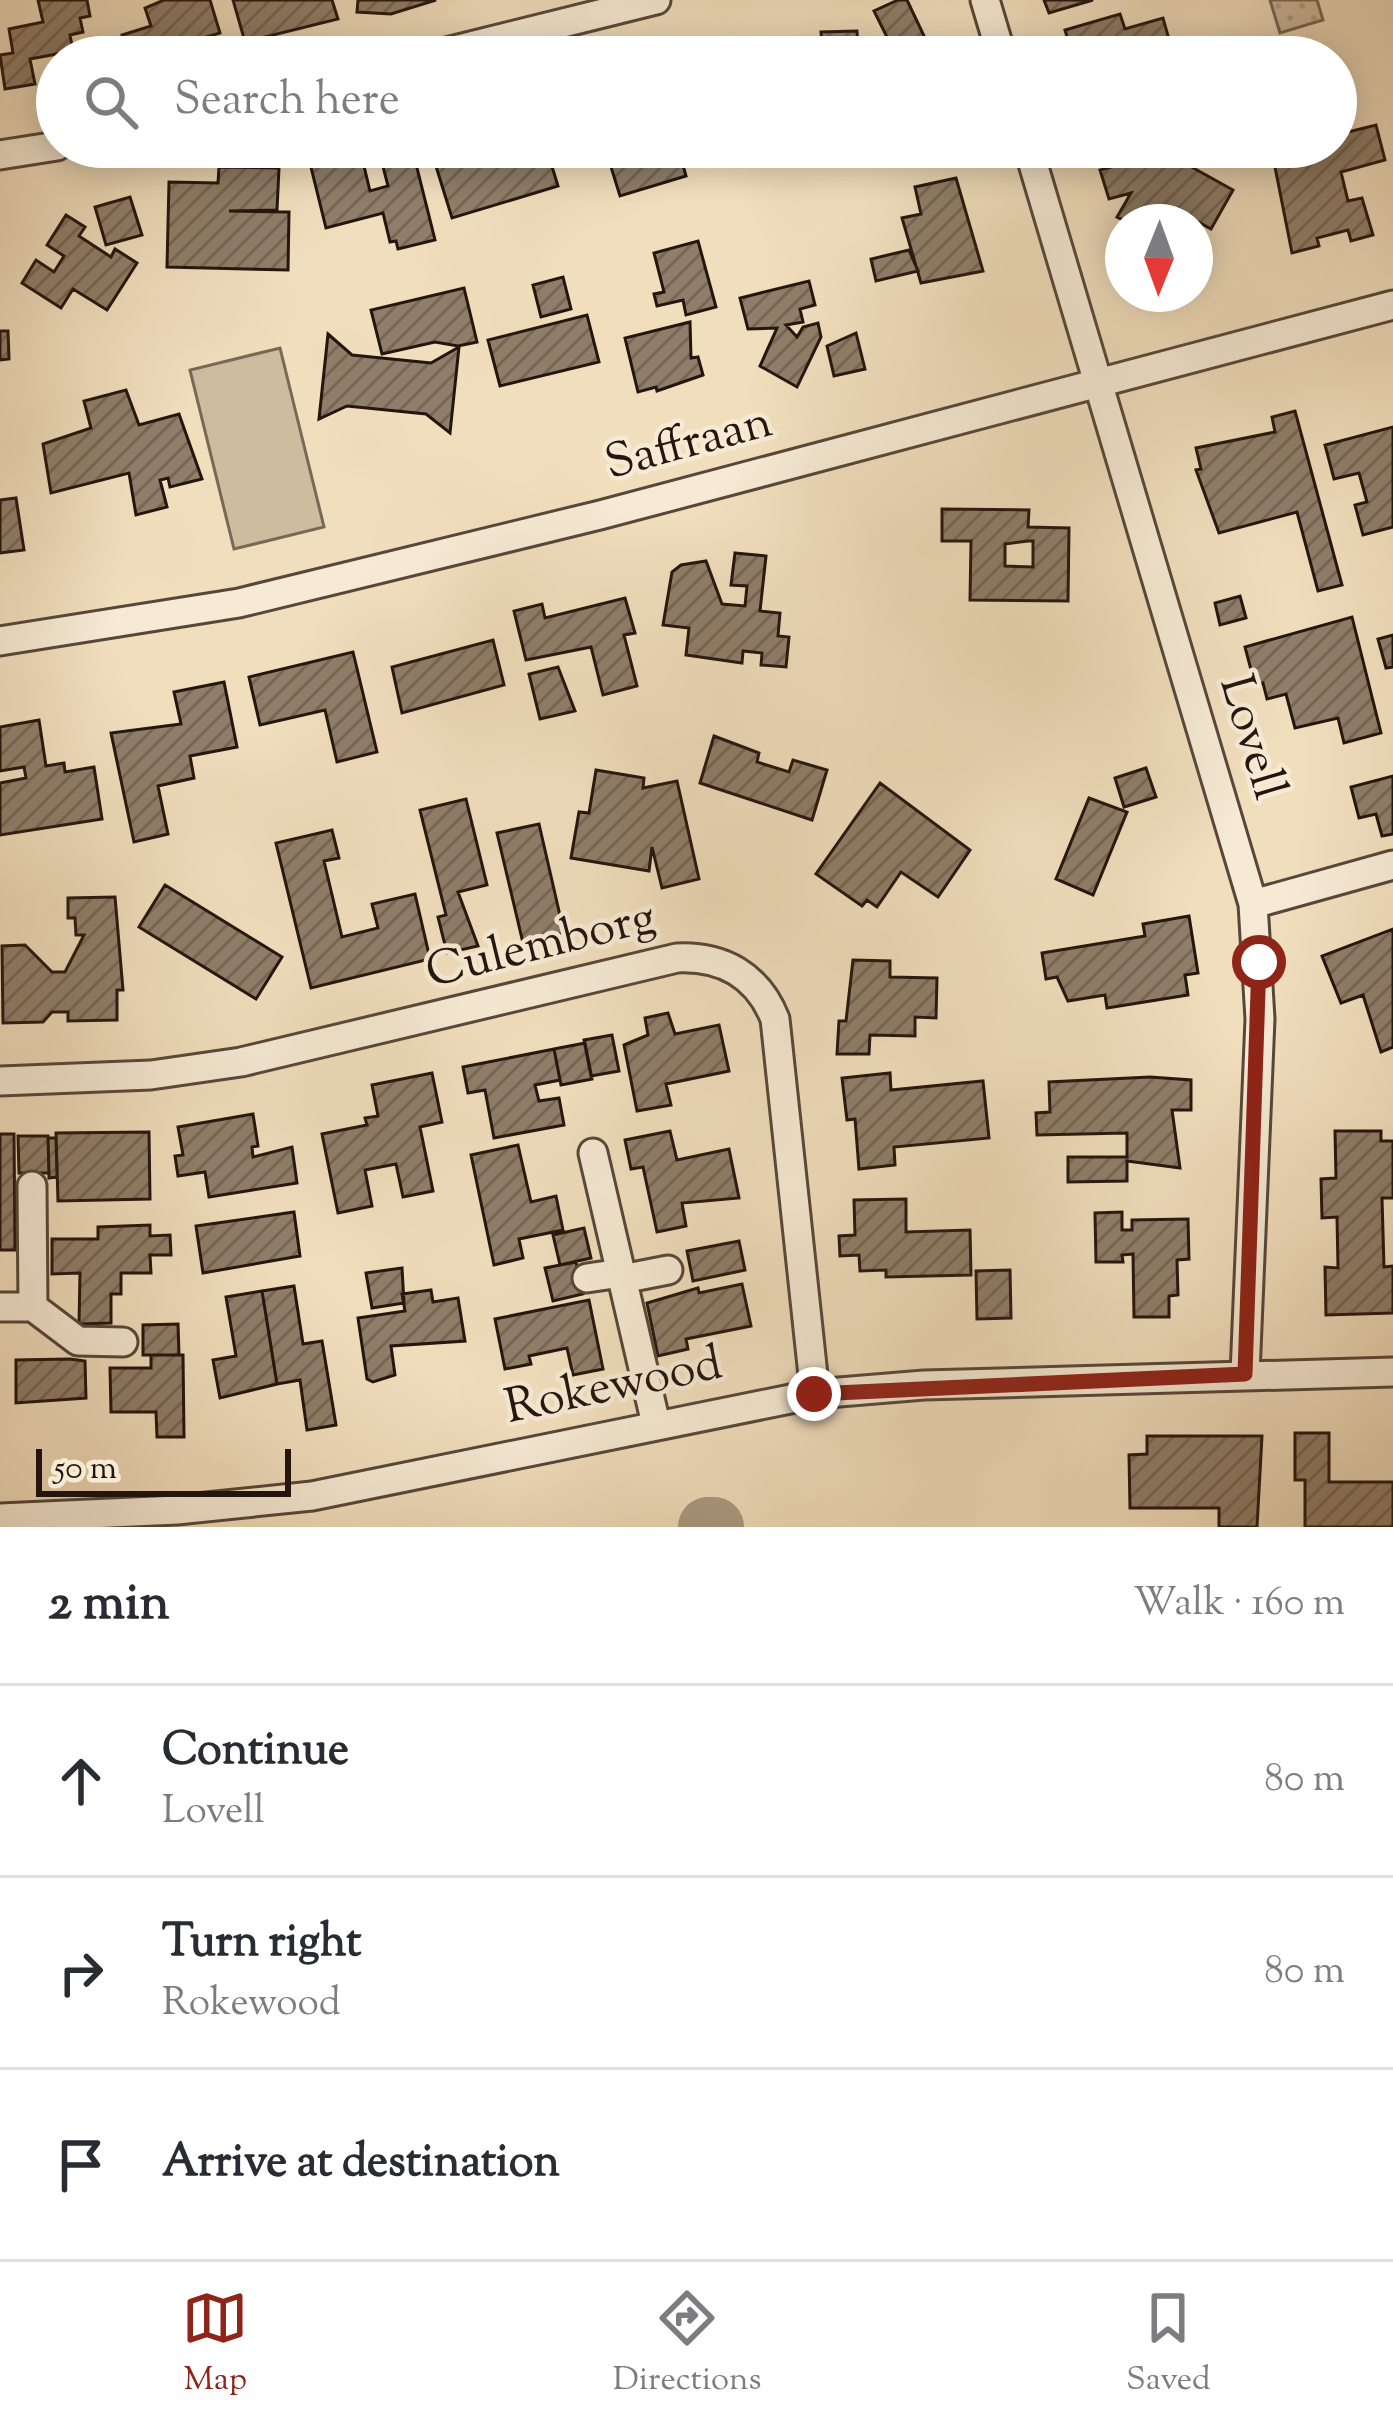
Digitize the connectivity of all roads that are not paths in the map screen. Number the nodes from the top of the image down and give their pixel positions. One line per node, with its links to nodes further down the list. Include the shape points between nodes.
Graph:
1 (656, 0): 3 (street)
2 (985, 0): 5 (street)
3 (560, 11): 4 (street)
4 (487, 36)
5 (996, 36)
6 (36, 149): 7 (street)
7 (0, 155)
8 (1034, 168): 10 (street, Lovell)
9 (1393, 305): 10 (street, Saffraan)
10 (1097, 385): 11 (street, Saffraan, via 239,603); 13 (street, Lovell)
11 (0, 641)
12 (1393, 866): 13 (street)
13 (1253, 904): 24 (street, Lovell, via 1260,1019)
14 (0, 1081): 25 (street, Culemborg, via 241,1062 677,958 717,961 754,984 775,1019)
15 (593, 1153): 18 (street)
16 (32, 1186): 21 (street)
17 (668, 1270): 18 (street)
18 (621, 1276): 19 (street); 26 (street)
19 (587, 1278)
20 (0, 1307): 21 (street)
21 (33, 1307): 22 (street, via 78,1341)
22 (124, 1342)
23 (1393, 1372): 24 (street, Rokewood)
24 (1245, 1374): 25 (street, Rokewood)
25 (814, 1394): 26 (street, Rokewood)
26 (656, 1424): 27 (street, Rokewood, via 289,1499)
27 (0, 1518)

